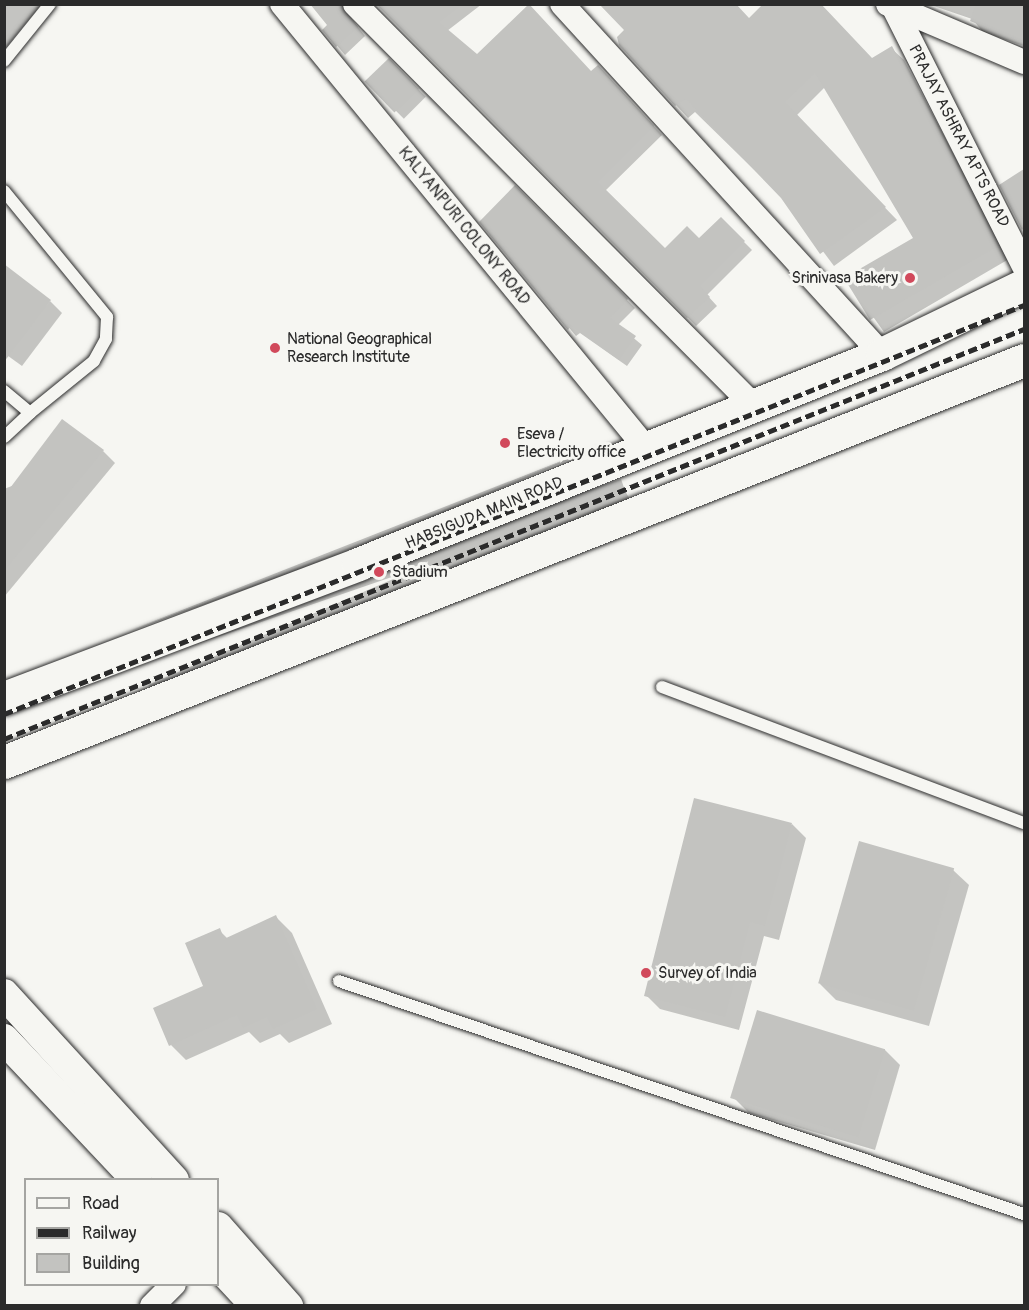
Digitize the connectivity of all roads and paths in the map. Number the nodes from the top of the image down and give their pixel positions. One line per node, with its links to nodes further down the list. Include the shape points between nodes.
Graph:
1 (50, 4): 6 (lane)
2 (282, 4): 17 (street, KALYANPURI COLONY ROAD)
3 (355, 4): 14 (street)
4 (562, 4): 11 (street)
5 (890, 5): 7 (street); 9 (street, PRAJAY ASHRAY APTS ROAD)
6 (4, 61)
7 (1024, 62)
8 (7, 201): 15 (lane, via 107,318 106,339 94,361)
9 (1024, 266)
10 (1024, 285): 11 (main road, HABSIGUDA MAIN ROAD)
11 (882, 354): 14 (main road, HABSIGUDA MAIN ROAD)
12 (1024, 360): 20 (main road)
13 (4, 391): 15 (lane)
14 (753, 405): 17 (main road, HABSIGUDA MAIN ROAD)
15 (30, 413): 16 (lane)
16 (4, 437)
17 (645, 447): 19 (main road, HABSIGUDA MAIN ROAD, via 358,564)
18 (662, 687): 21 (lane)
19 (4, 698)
20 (4, 762)
21 (1024, 823)
22 (339, 981): 27 (lane)
23 (9, 1006): 26 (street)
24 (4, 1038): 25 (street)
25 (136, 1178)
26 (173, 1178)
27 (1024, 1214)
28 (219, 1228): 33 (street)
29 (219, 1266): 32 (street)
30 (172, 1286): 31 (street)
31 (152, 1305)
32 (256, 1305)
33 (288, 1305)

